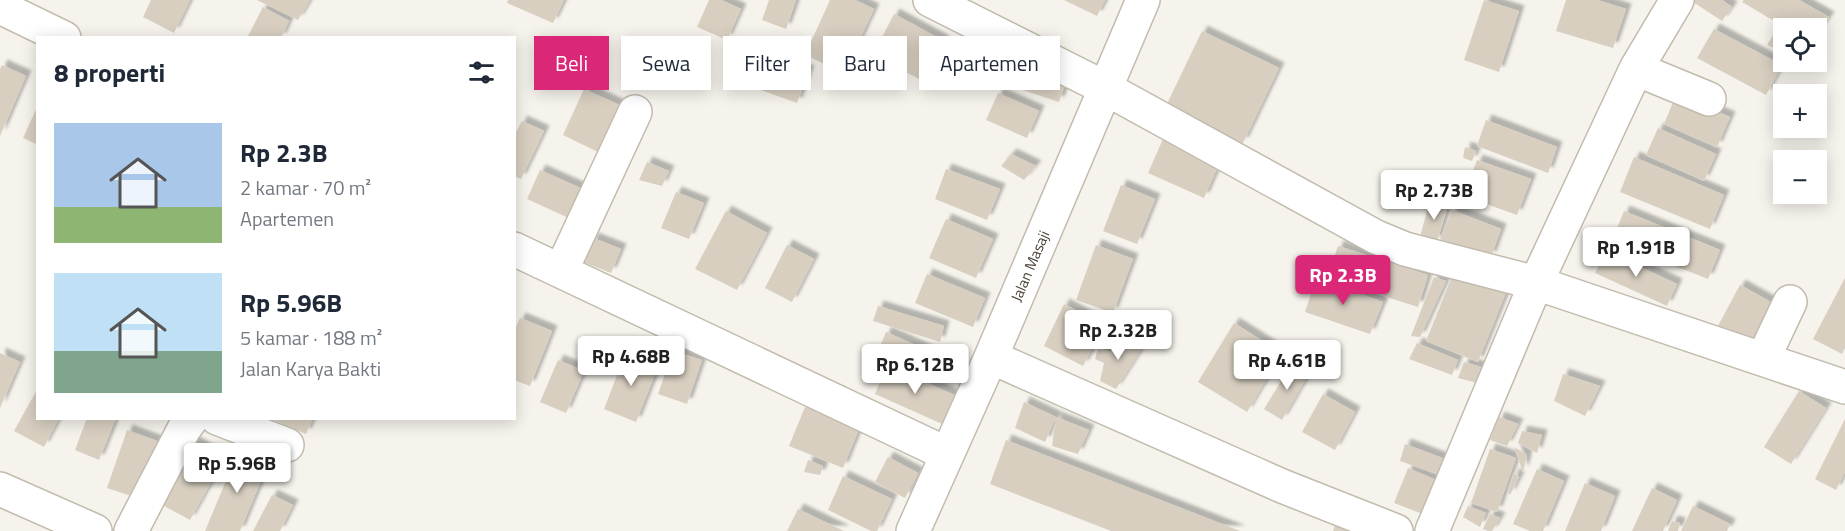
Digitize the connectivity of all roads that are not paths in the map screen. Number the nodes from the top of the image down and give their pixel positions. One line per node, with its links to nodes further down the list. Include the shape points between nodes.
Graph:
1 (930, 0): 7 (street)
2 (1143, 0): 7 (street, Jalan Masaji)
3 (1677, 0): 6 (street)
4 (0, 8): 5 (street)
5 (60, 36)
6 (1636, 69): 8 (street); 12 (street)
7 (1105, 88): 12 (street, via 1376,237 1405,249); 14 (street, Jalan Masaji)
8 (1709, 99)
9 (635, 112): 11 (street)
10 (516, 250): 11 (street)
11 (561, 271): 20 (street)
12 (1536, 283): 15 (street); 26 (street)
13 (1790, 302): 15 (street)
14 (991, 357): 20 (street, Jalan Masaji); 25 (street, via 1282,486)
15 (1763, 359): 16 (street)
16 (1845, 387)
17 (191, 420): 23 (street)
18 (222, 420): 19 (street)
19 (287, 445)
20 (947, 454): 24 (street, Jalan Masaji)
21 (2, 497): 22 (street)
22 (95, 531)
23 (131, 531)
24 (913, 531)
25 (1396, 531)
26 (1432, 531)

